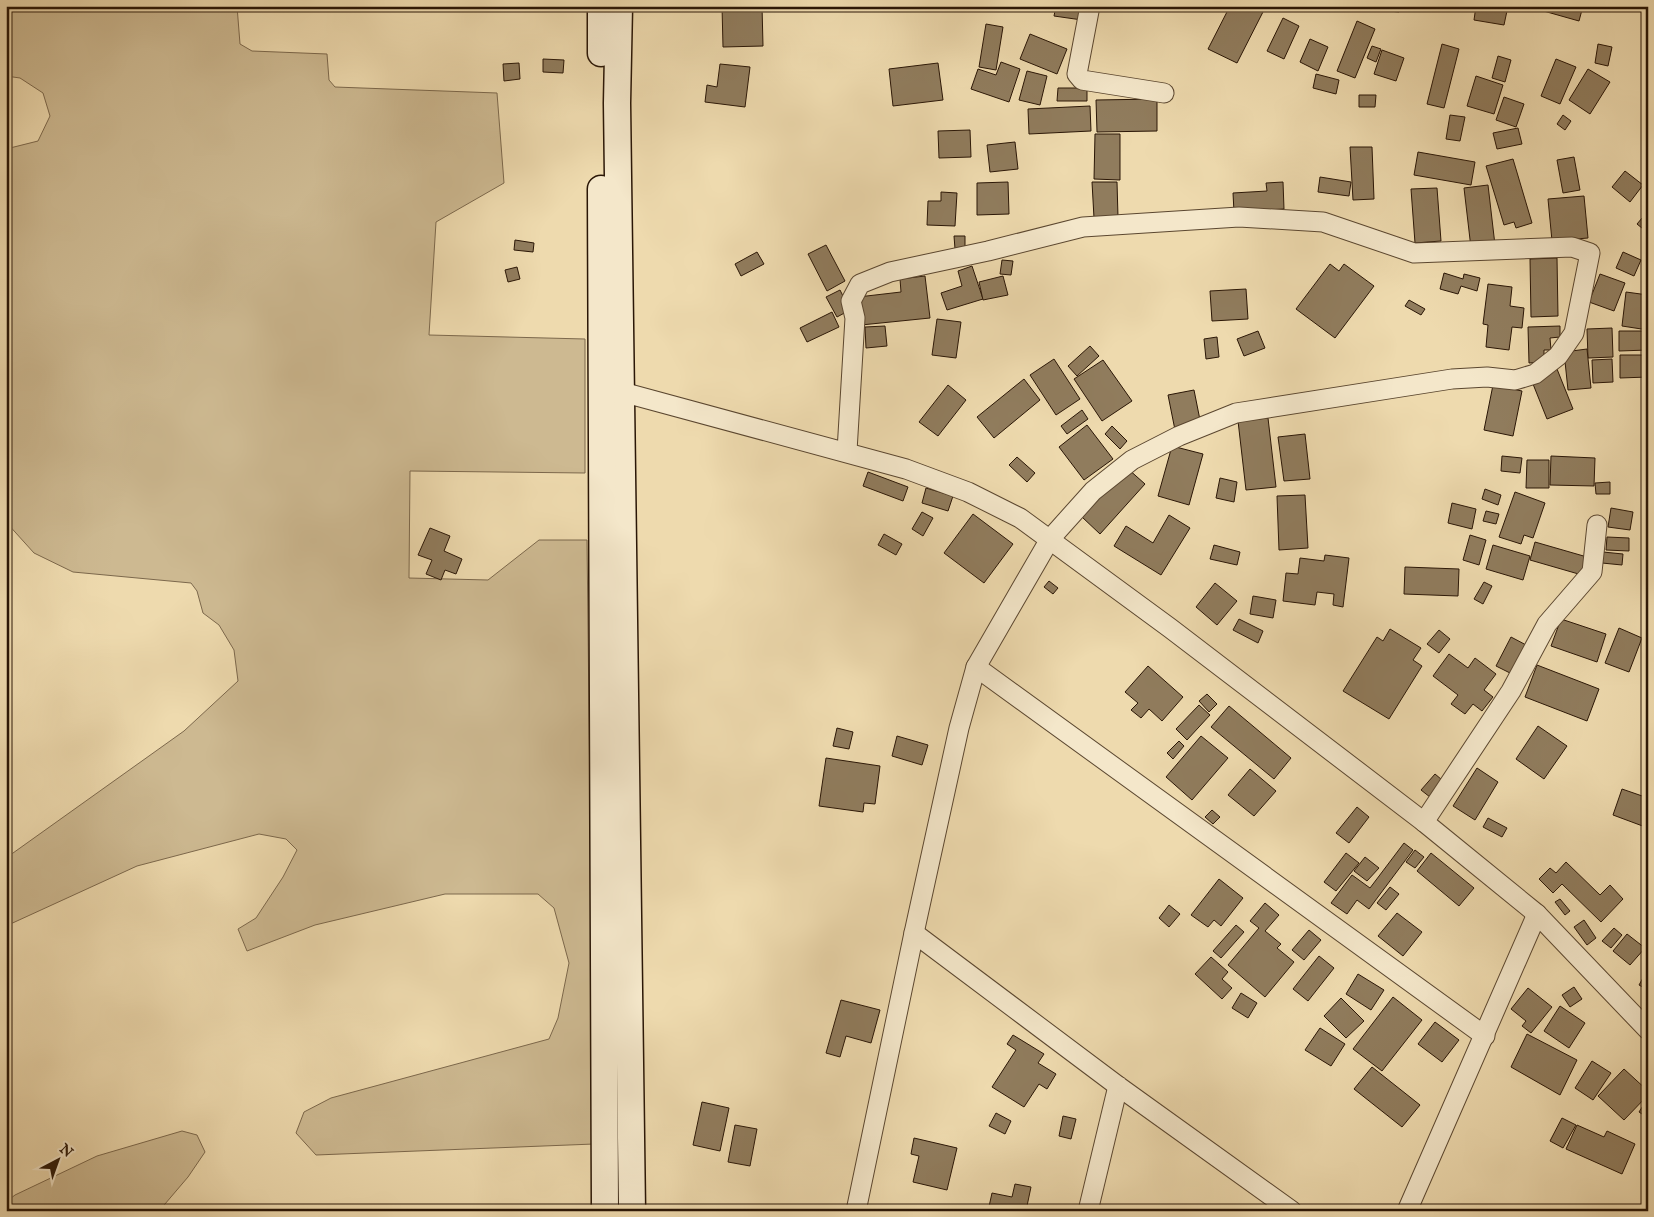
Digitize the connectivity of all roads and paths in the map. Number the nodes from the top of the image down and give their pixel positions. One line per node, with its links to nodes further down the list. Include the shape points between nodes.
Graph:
1 (601, 6): 5 (main road)
2 (619, 6): 5 (main road)
3 (1090, 6): 4 (street, via 1077,74 1079,78)
4 (1164, 94)
5 (611, 391): 6 (street); 16 (main road); 17 (main road)
6 (847, 452): 8 (street, via 906,468 968,492 1020,518); 8 (street, via 855,318 851,301 860,284 890,272 1082,227 1239,217 1323,222 1414,253 1572,247 1590,253 1574,333 1558,356 1535,374 1515,380 1487,377 1452,379 1236,413 1179,436 1132,460 1093,491)
7 (1598, 525): 10 (street, via 1592,572 1547,624 1511,690)
8 (1050, 539): 9 (street); 10 (street)
9 (976, 667): 12 (street, via 959,728); 14 (street)
10 (1424, 822): 11 (street)
11 (1537, 914): 13 (street); 14 (street)
12 (914, 933): 15 (street); 18 (street)
13 (1648, 1030)
14 (1485, 1036): 21 (street)
15 (1118, 1086): 19 (street); 20 (street)
16 (605, 1211)
17 (632, 1211)
18 (856, 1211)
19 (1088, 1211)
20 (1292, 1211)
21 (1407, 1211)

